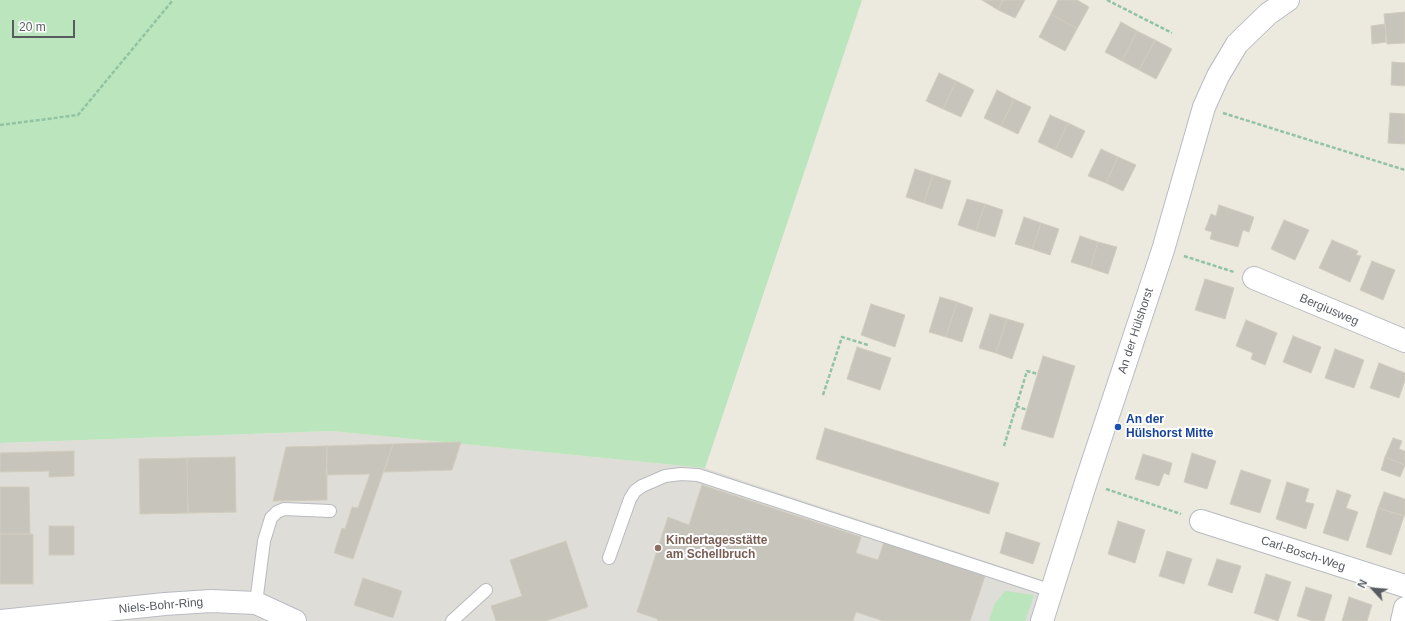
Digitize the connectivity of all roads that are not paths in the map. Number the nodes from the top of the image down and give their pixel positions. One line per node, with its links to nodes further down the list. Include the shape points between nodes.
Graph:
1 (1288, 0): 9 (street, An der Hülshorst, via 1268,14 1237,44 1204,107 1163,250)
2 (1254, 278): 3 (street, Bergiusweg)
3 (1405, 341)
4 (330, 511): 10 (lane, via 284,509 271,518 264,541)
5 (1200, 521): 7 (street, Carl-Bosch-Weg)
6 (609, 558): 9 (lane, via 635,491 665,476 698,475)
7 (1405, 586)
8 (486, 590): 14 (lane)
9 (1052, 591): 15 (street, An der Hülshorst)
10 (256, 603): 12 (street, Niels-Bohr-Ring, via 166,604); 13 (street, Niels-Bohr-Ring)
11 (1405, 608): 16 (street)
12 (0, 621)
13 (295, 621)
14 (452, 621)
15 (1042, 621)
16 (1402, 621)

